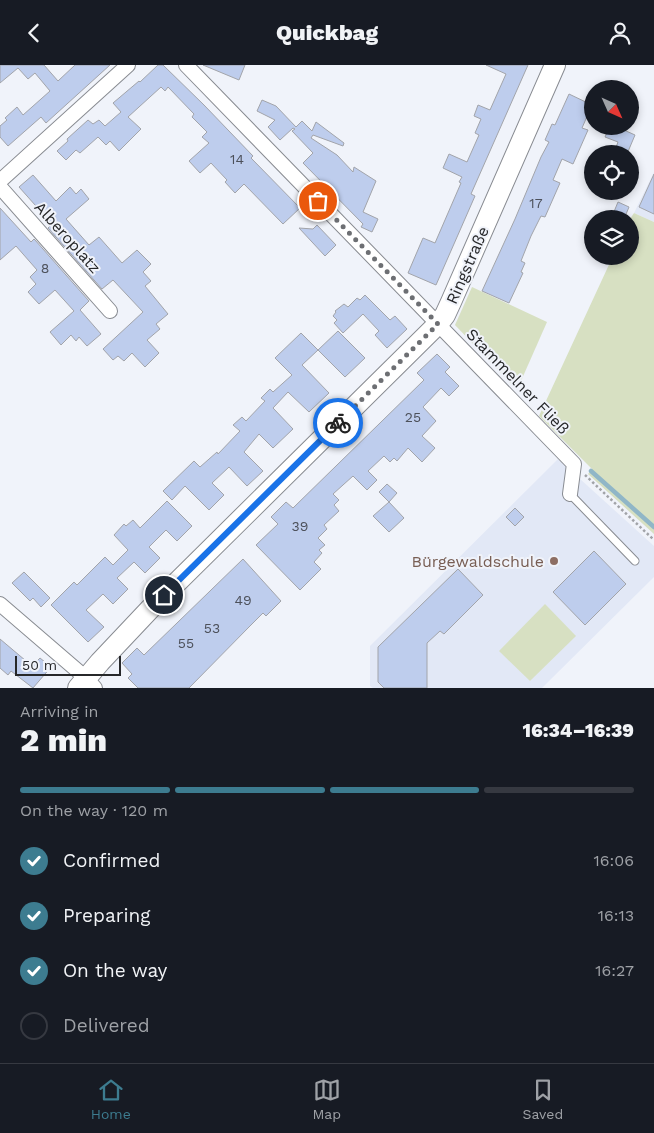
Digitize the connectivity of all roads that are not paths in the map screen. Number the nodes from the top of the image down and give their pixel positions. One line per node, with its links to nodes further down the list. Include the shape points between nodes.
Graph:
1 (128, 65): 4 (street)
2 (186, 65): 7 (street, Stammelner Fließ)
3 (555, 65): 7 (main road, Ringstraße, via 455,293)
4 (0, 181)
5 (0, 187): 6 (street, Alberoplatz)
6 (110, 311)
7 (438, 324): 8 (street, Stammelner Fließ, via 574,464); 11 (main road, Ringstraße, via 150,609)
8 (570, 494): 9 (lane)
9 (636, 561)
10 (0, 604): 11 (street)
11 (87, 685)

